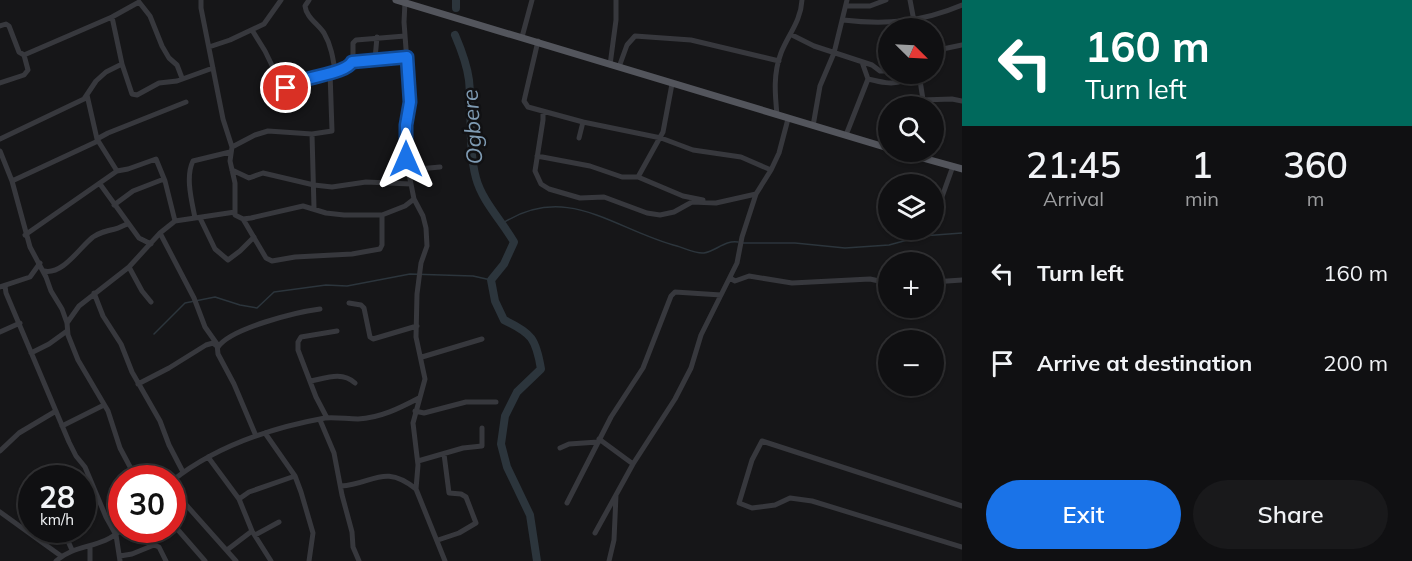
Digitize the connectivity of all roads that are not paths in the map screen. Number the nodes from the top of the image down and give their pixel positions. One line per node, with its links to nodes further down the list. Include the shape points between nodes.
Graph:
1 (201, 0): 27 (street)
2 (281, 0): 20 (street, via 268,21)
3 (309, 0): 41 (street, via 305,12 331,48)
4 (396, 0): 11 (main road)
5 (532, 0): 24 (street)
6 (616, 0): 37 (street)
7 (802, 0): 21 (street)
8 (886, 0): 12 (street, via 870,6)
9 (910, 0): 15 (street)
10 (139, 1): 14 (street); 42 (street)
11 (405, 2): 22 (street); 24 (main road)
12 (847, 3): 17 (street)
13 (962, 5): 16 (street)
14 (112, 17): 30 (street); 36 (street)
15 (913, 18)
16 (924, 18)
17 (843, 20): 18 (street); 29 (street)
18 (878, 23)
19 (0, 26): 30 (street, via 9,26)
20 (252, 30): 27 (street); 41 (street, via 283,87)
21 (792, 35): 29 (street); 35 (street)
22 (405, 36): 23 (street); 31 (street)
23 (377, 37): 32 (street); 34 (street, via 353,43)
24 (522, 37): 25 (main road)
25 (538, 41): 37 (main road); 51 (street, via 524,101)
26 (962, 45): 28 (street)
27 (208, 47): 39 (street)
28 (944, 49)
29 (834, 53): 33 (street); 55 (street, via 820,86)
30 (24, 55): 45 (street, via 28,73)
31 (407, 57): 32 (street); 71 (street)
32 (375, 59): 34 (street)
33 (861, 61): 40 (street); 43 (street)
34 (352, 62): 41 (street, via 349,68)
35 (779, 62): 38 (street, via 691,40 635,36); 52 (street, via 774,79)
36 (122, 64): 42 (street, via 134,95); 47 (street, via 106,72)
37 (610, 65): 38 (main road)
38 (619, 67): 46 (main road)
39 (213, 68): 42 (street); 63 (street)
40 (878, 70)
41 (333, 72): 56 (street, via 332,131)
42 (182, 78)
43 (868, 79): 44 (street); 57 (street)
44 (878, 81)
45 (0, 83)
46 (672, 84): 52 (main road); 59 (street)
47 (87, 95): 60 (street); 61 (street)
48 (944, 99): 49 (street)
49 (962, 101)
50 (186, 102): 61 (street)
51 (543, 111): 54 (street); 65 (street)
52 (777, 115): 53 (main road)
53 (788, 119): 55 (main road); 72 (street)
54 (584, 122): 58 (street); 59 (street)
55 (813, 126): 57 (main road)
56 (312, 134): 63 (street, via 268,131); 79 (street)
57 (846, 135): 62 (main road)
58 (579, 138)
59 (661, 138): 72 (street, via 693,150 741,157); 74 (street)
60 (0, 139)
61 (98, 140): 73 (street); 76 (street)
62 (878, 145)
63 (231, 149): 70 (street); 88 (street, via 190,165)
64 (0, 151): 76 (street)
65 (537, 156): 74 (street, via 622,177); 83 (street, via 535,171 541,184 560,193 604,197 660,215 692,202)
66 (944, 162): 68 (main road)
67 (440, 166): 71 (street)
68 (953, 166): 69 (main road); 80 (street)
69 (962, 169)
70 (232, 170): 79 (street, via 249,178 263,173); 86 (street)
71 (408, 170): 78 (street)
72 (771, 170): 81 (street)
73 (117, 171): 75 (street, via 156,159); 77 (street)
74 (638, 177): 83 (street, via 683,196)
75 (164, 179): 84 (street, via 133,191); 90 (street)
76 (12, 181): 93 (street)
77 (99, 184): 84 (street); 93 (street)
78 (411, 184): 79 (street); 82 (street)
79 (314, 185): 85 (street)
80 (944, 191)
81 (756, 194): 83 (street); 99 (street, via 737,263)
82 (414, 199): 87 (street); 111 (street, via 423,216 427,246 418,284)
83 (716, 203)
84 (114, 206): 91 (street)
85 (314, 208): 87 (street, via 344,215); 89 (street, via 298,207)
86 (235, 212): 88 (street); 89 (street)
87 (382, 215): 94 (street, via 380,249 352,254 269,260)
88 (197, 218): 90 (street); 94 (street, via 215,249 228,260)
89 (243, 219): 94 (street)
90 (175, 221): 92 (street)
91 (128, 224): 95 (street, via 142,241); 98 (street, via 104,230 55,271)
92 (160, 233): 95 (street); 116 (street)
93 (26, 235): 96 (street)
94 (254, 237)
95 (151, 244): 97 (street)
96 (40, 264): 98 (street); 103 (street, via 30,277)
97 (129, 267): 104 (street); 106 (street)
98 (44, 271): 110 (street)
99 (729, 278): 101 (street, via 735,281 744,276 766,277 792,283); 105 (street)
100 (962, 280): 102 (street)
101 (878, 281)
102 (944, 281)
103 (3, 287): 109 (street)
104 (94, 294): 110 (street); 121 (street)
105 (722, 295): 133 (street, via 673,293 643,368); 139 (street, via 675,399)
106 (151, 302)
107 (349, 303): 111 (street, via 364,308 372,339)
108 (320, 309): 116 (street, via 275,319 226,339)
109 (20, 323): 114 (street); 117 (street)
110 (67, 323): 112 (street)
111 (417, 326): 118 (street)
112 (67, 331): 117 (street); 124 (street, via 78,360)
113 (337, 331): 119 (street, via 298,339 298,350)
114 (0, 332)
115 (482, 339): 118 (street)
116 (218, 347): 121 (street, via 213,343 206,345); 132 (street)
117 (31, 353): 125 (street)
118 (422, 357): 122 (street, via 425,379)
119 (311, 381): 120 (street, via 343,376); 127 (street)
120 (355, 383)
121 (138, 384): 141 (street)
122 (419, 398): 126 (street); 127 (street, via 385,414)
123 (496, 402): 126 (street, via 466,402)
124 (104, 405): 129 (street); 140 (street)
125 (56, 411): 129 (street); 135 (street, via 19,433)
126 (415, 411): 138 (street)
127 (327, 418): 128 (street)
128 (320, 420): 131 (street); 144 (street, via 334,453)
129 (62, 426): 152 (street)
130 (482, 428): 136 (street, via 482,446)
131 (265, 433): 132 (street); 143 (street)
132 (256, 436): 137 (street)
133 (599, 440): 134 (street); 139 (street); 148 (street)
134 (560, 448)
135 (0, 452)
136 (444, 454): 138 (street); 159 (street, via 449,493 466,497 476,523)
137 (208, 457): 142 (street); 147 (street)
138 (418, 461): 145 (street)
139 (633, 464): 146 (street)
140 (129, 465)
141 (179, 465)
142 (186, 470)
143 (295, 476): 147 (street); 175 (street, via 313,532)
144 (340, 486): 145 (street, via 388,475); 176 (street)
145 (416, 489): 159 (street)
146 (616, 494): 156 (street); 178 (street)
147 (239, 499): 155 (street)
148 (567, 503)
149 (186, 505): 166 (street)
150 (962, 506): 164 (street, via 762,441 739,503 752,508 790,498 812,501)
151 (0, 512): 154 (street)
152 (108, 521)
153 (279, 522): 155 (street)
154 (18, 523)
155 (254, 533): 166 (street); 174 (street)
156 (595, 533)
157 (186, 539): 172 (street)
158 (108, 540): 163 (street)
159 (438, 540): 177 (street)
160 (46, 543): 167 (street)
161 (69, 543): 165 (street)
162 (117, 543): 168 (street)
163 (90, 546): 165 (street); 170 (street)
164 (962, 547)
165 (72, 550): 167 (street)
166 (226, 550): 173 (street)
167 (61, 556): 169 (street)
168 (120, 558): 171 (street, via 154,545)
169 (56, 561)
170 (90, 561)
171 (166, 561)
172 (205, 561)
173 (236, 561)
174 (271, 561)
175 (309, 561)
176 (359, 561)
177 (445, 561)
178 (609, 561)

